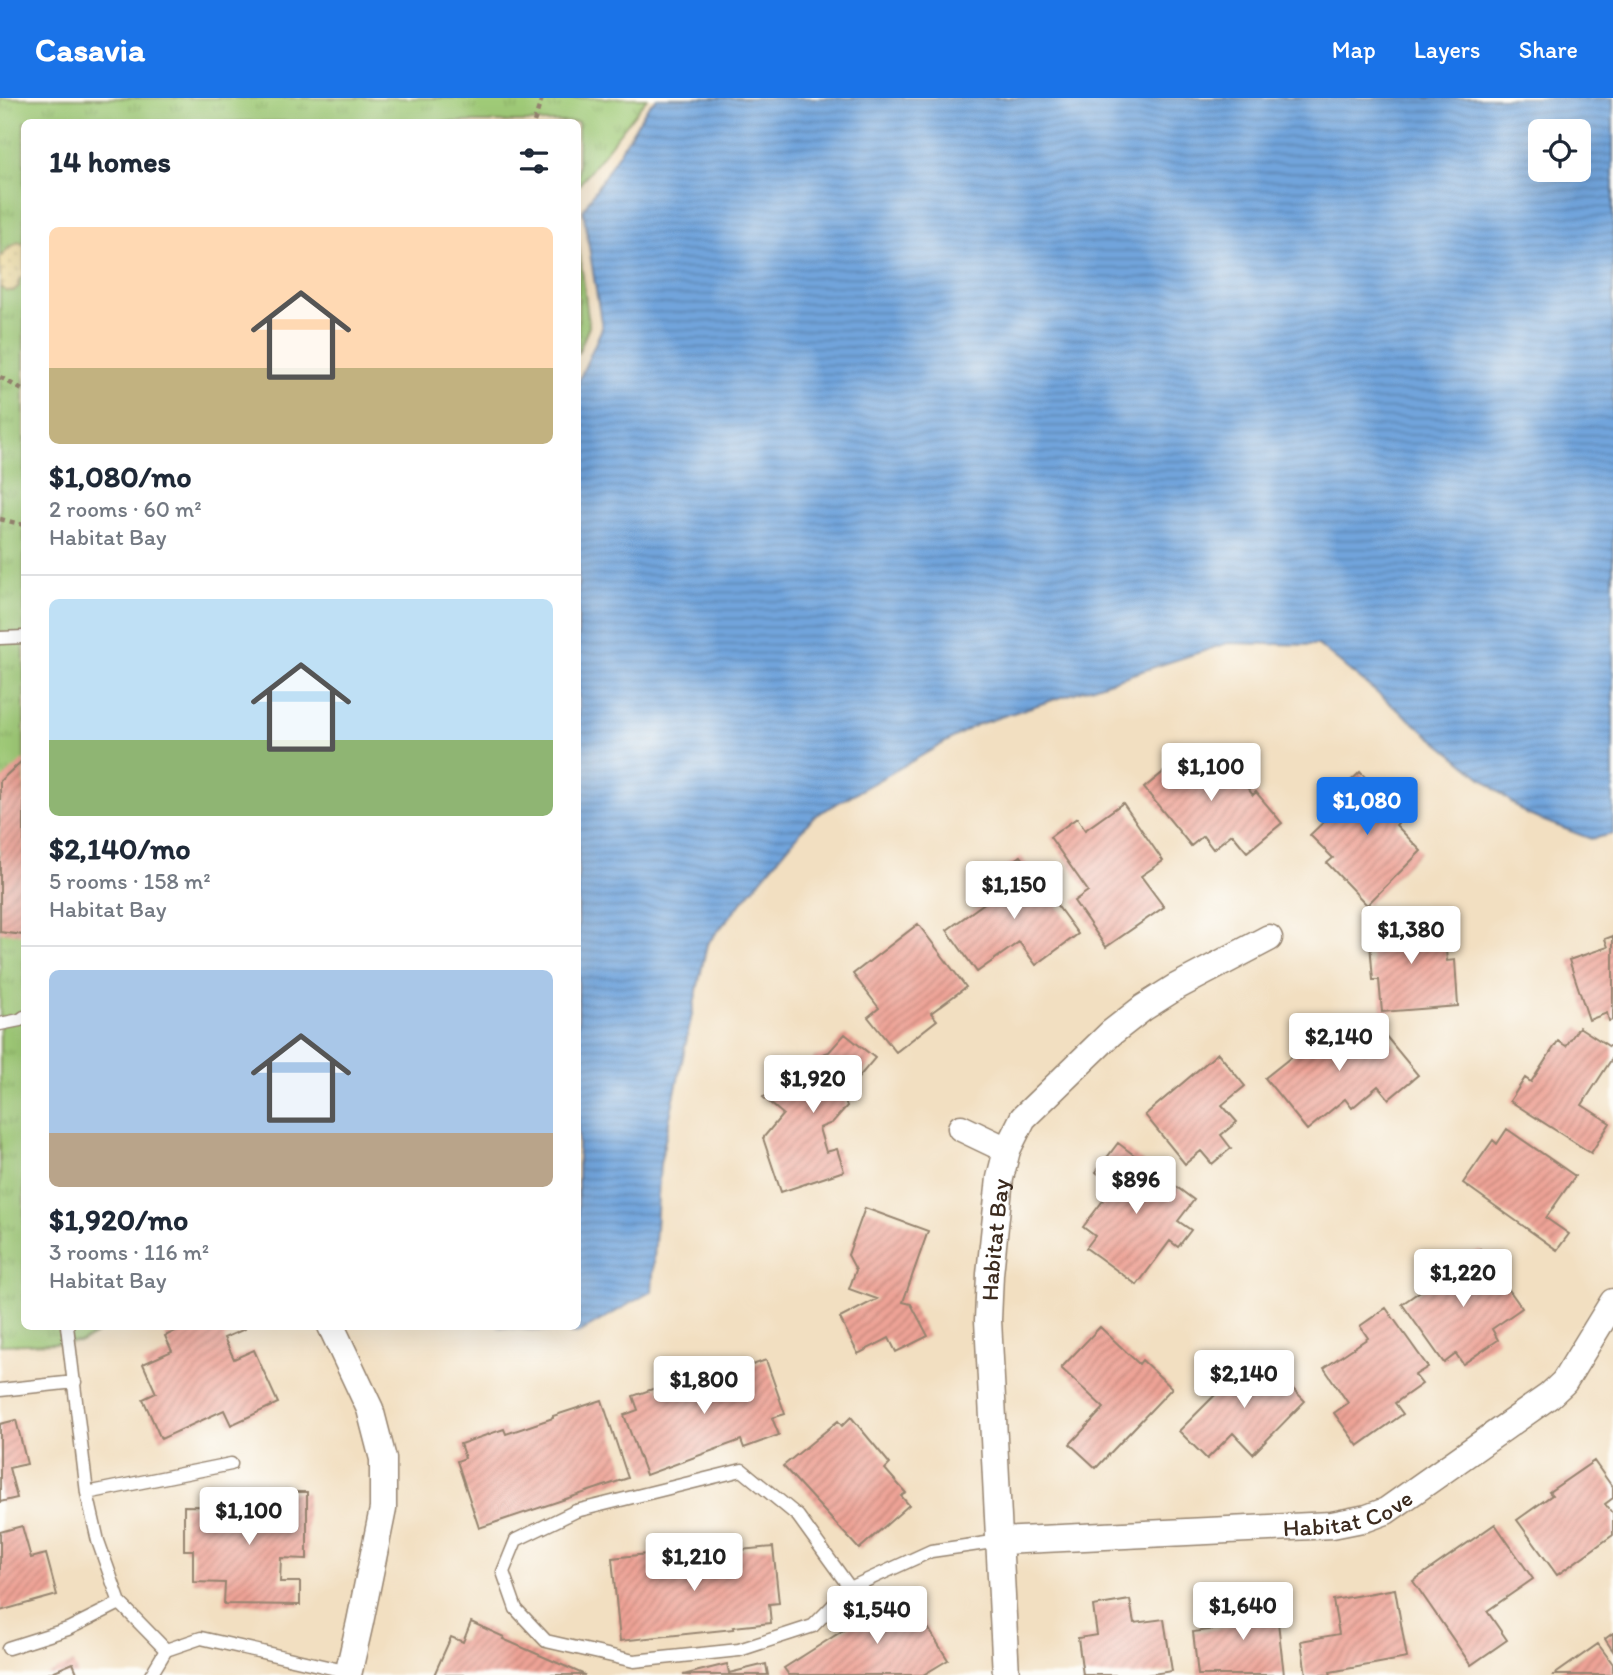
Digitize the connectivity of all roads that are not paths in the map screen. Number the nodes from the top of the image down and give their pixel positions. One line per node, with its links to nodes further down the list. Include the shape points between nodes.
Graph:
1 (21, 637): 2 (lane)
2 (0, 638)
3 (1269, 938): 7 (street, Habitat Bay, via 1176,987 1111,1033 1023,1118)
4 (21, 1019): 5 (lane)
5 (0, 1024)
6 (961, 1128): 7 (street)
7 (1007, 1150): 15 (street, Habitat Bay, via 1000,1178 988,1320)
8 (1613, 1302): 15 (street, Habitat Cove, via 1564,1382 1549,1396 1386,1511 1332,1525)
9 (68, 1330): 11 (lane)
10 (333, 1330): 20 (street, via 370,1409 383,1459 383,1509)
11 (75, 1382): 12 (lane); 14 (lane)
12 (0, 1390)
13 (231, 1464): 14 (lane)
14 (87, 1493): 17 (lane)
15 (1000, 1541): 16 (lane, via 931,1550); 22 (street, Habitat Bay)
16 (850, 1588): 16 (lane, via 798,1516 743,1470 576,1511 516,1540 503,1572 516,1609 546,1641 634,1661 739,1650 813,1626)
17 (120, 1603): 18 (lane, via 68,1629); 19 (lane)
18 (8, 1648)
19 (166, 1650): 20 (lane, via 201,1638); 21 (lane)
20 (348, 1673)
21 (151, 1675)
22 (1006, 1675)

